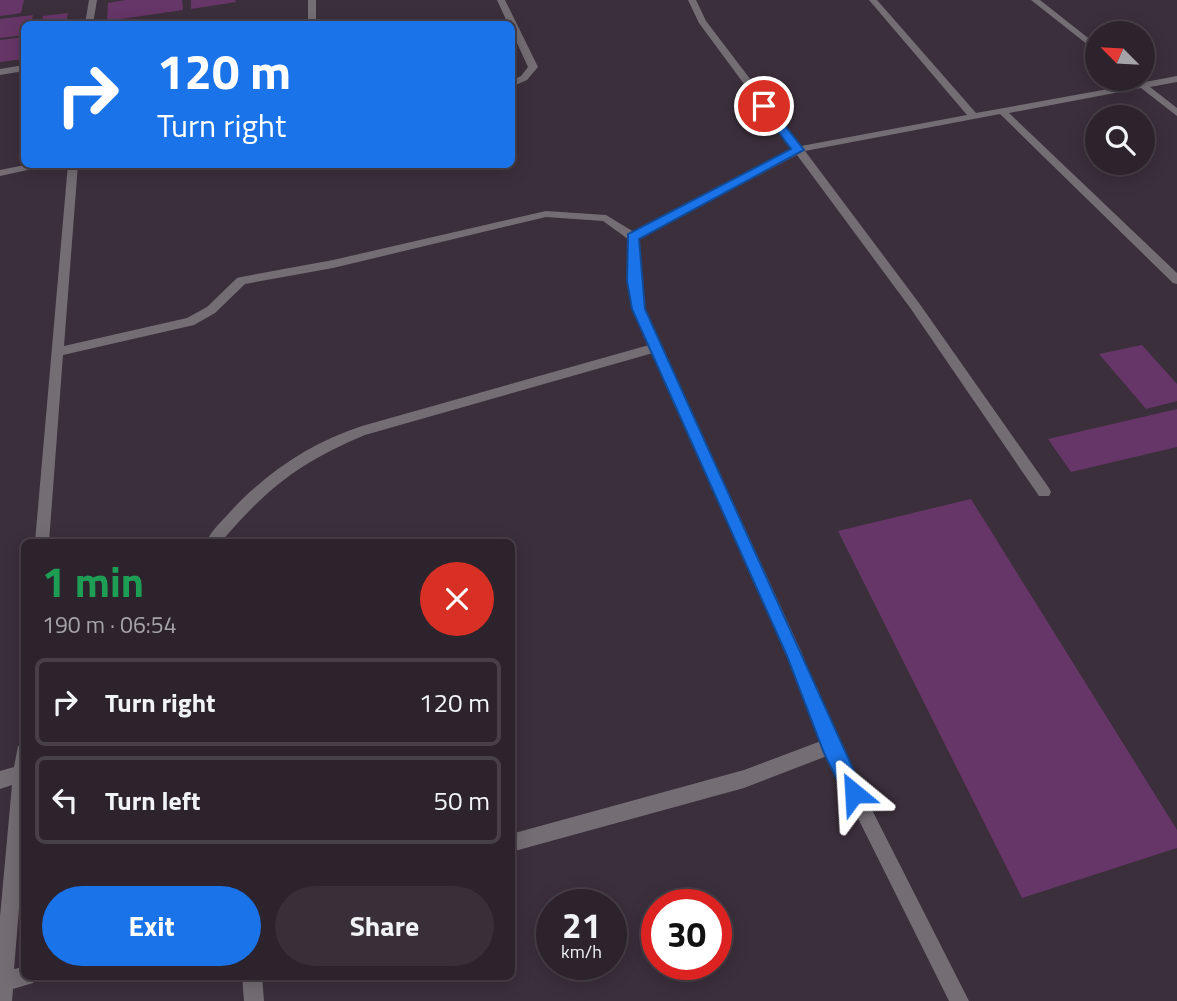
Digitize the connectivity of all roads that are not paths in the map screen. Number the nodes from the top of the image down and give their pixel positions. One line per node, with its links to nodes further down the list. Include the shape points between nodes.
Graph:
1 (93, 0): 7 (street)
2 (312, 0): 8 (street)
3 (501, 0): 9 (street)
4 (692, 0): 22 (street, via 702,21)
5 (873, 0): 21 (street)
6 (1035, 0): 11 (street)
7 (90, 21)
8 (312, 21)
9 (511, 21)
10 (515, 29): 15 (street, via 533,66)
11 (1085, 40)
12 (21, 68): 13 (street)
13 (0, 72)
14 (1177, 79): 16 (street)
15 (515, 82)
16 (1155, 84)
17 (1114, 91): 19 (street)
18 (1150, 91): 20 (street)
19 (1001, 110): 21 (street); 27 (street)
20 (1177, 113)
21 (973, 115): 22 (street)
22 (798, 150): 26 (street); 30 (street, via 915,306)
23 (28, 168): 25 (street)
24 (74, 168): 29 (street)
25 (0, 173)
26 (633, 237): 28 (street, via 639,309); 29 (street, via 606,218 546,214 241,281 211,310 190,322)
27 (1177, 280)
28 (656, 348): 32 (street, via 316,448 261,488); 33 (street, via 795,656)
29 (58, 352): 31 (street)
30 (1044, 492)
31 (42, 539)
32 (216, 539)
33 (831, 747): 37 (street, via 744,779); 42 (street)
34 (21, 775): 35 (street)
35 (0, 780)
36 (21, 805): 40 (street)
37 (515, 842)
38 (21, 979): 40 (street)
39 (252, 980): 41 (street)
40 (3, 992)
41 (254, 1001)
42 (959, 1001)

